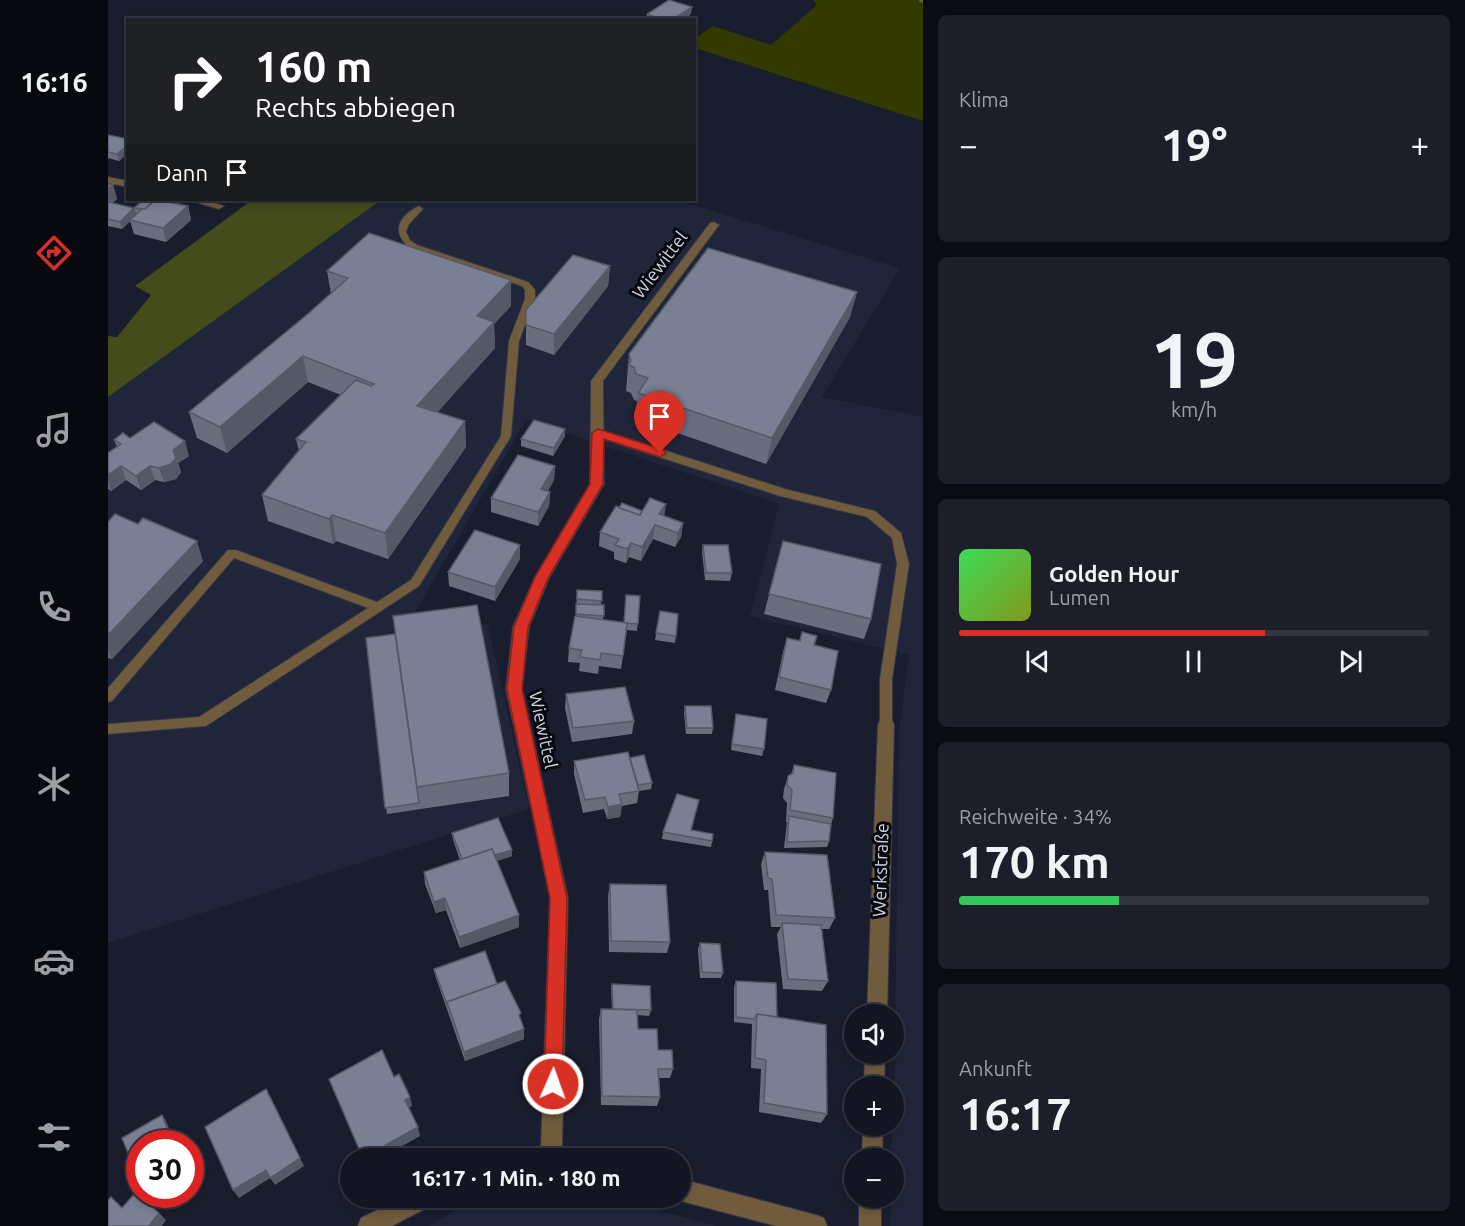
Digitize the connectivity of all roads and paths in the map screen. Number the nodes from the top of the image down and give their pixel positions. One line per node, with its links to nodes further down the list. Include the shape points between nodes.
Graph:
1 (108, 180): 2 (street)
2 (126, 184)
3 (197, 201): 4 (street)
4 (219, 206)
5 (419, 209): 8 (lane, via 403,223 401,232 405,240 414,247 525,284 530,299 514,341 506,436 415,583)
6 (714, 225): 7 (street, Wiewittel, via 597,381)
7 (598, 433): 10 (lane, via 784,493 871,514 897,536 903,564 886,679); 13 (street, Wiewittel, via 597,484 542,577 521,627 514,689 559,898)
8 (376, 606): 9 (lane, via 232,553); 11 (lane, via 201,722)
9 (108, 697)
10 (886, 725): 12 (street, Werkstraße)
11 (108, 729)
12 (876, 1004)
13 (557, 1148)
14 (691, 1193): 18 (street)
15 (405, 1208): 17 (street)
16 (870, 1208): 19 (street)
17 (369, 1226)
18 (816, 1226)
19 (870, 1226)

